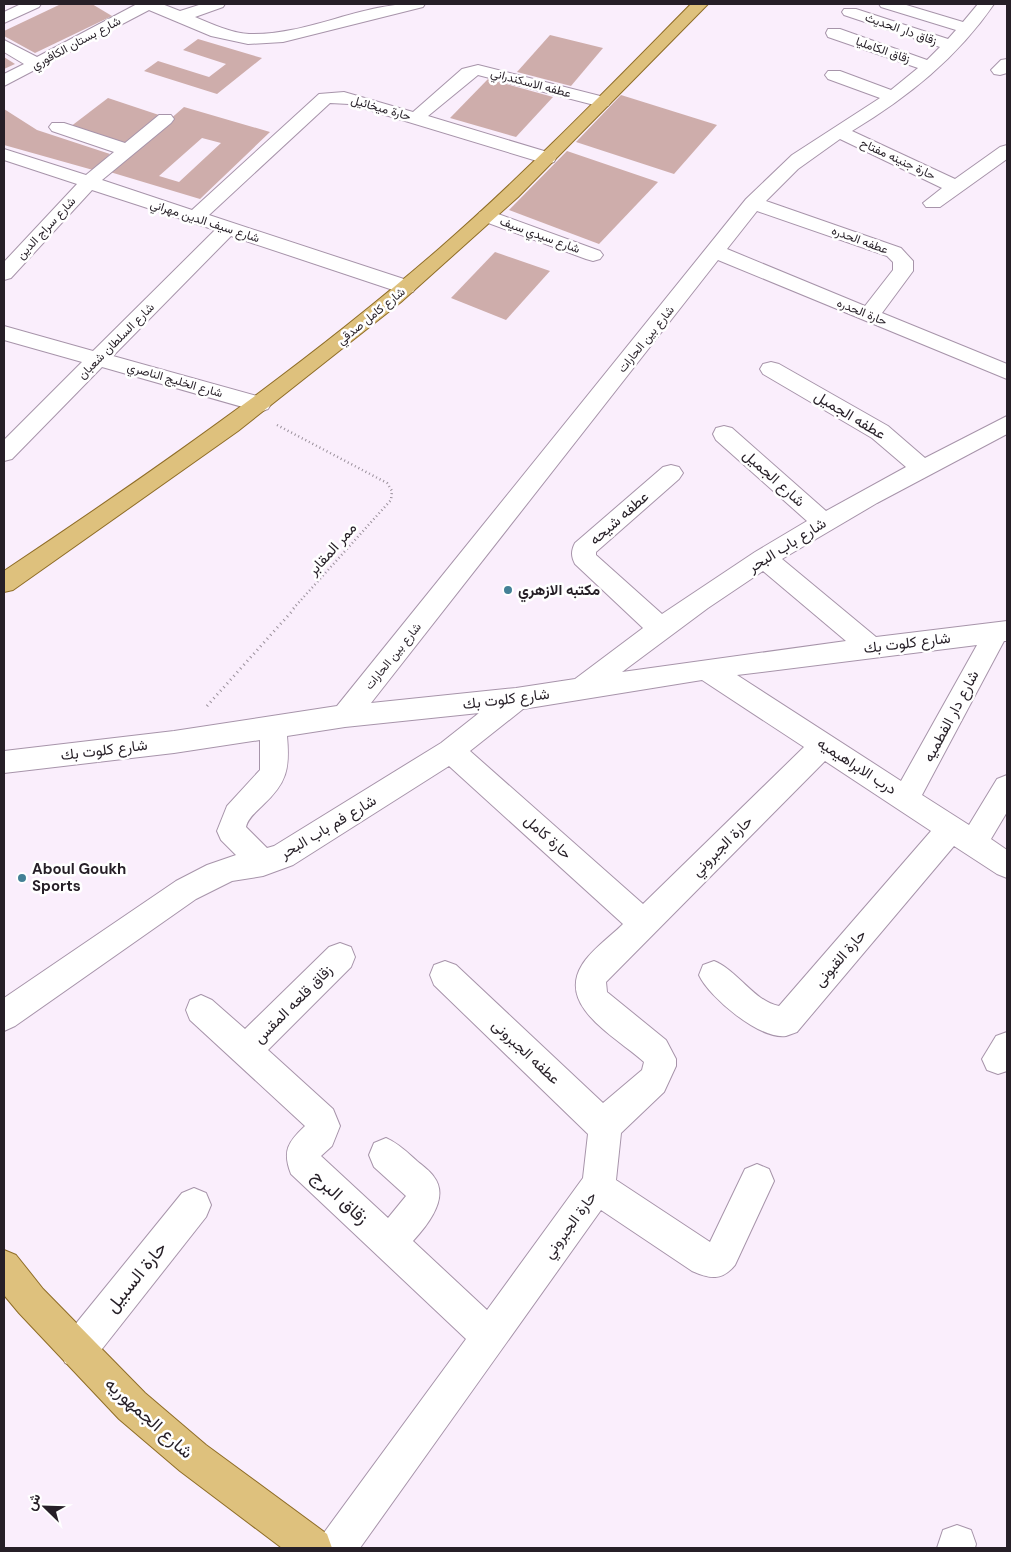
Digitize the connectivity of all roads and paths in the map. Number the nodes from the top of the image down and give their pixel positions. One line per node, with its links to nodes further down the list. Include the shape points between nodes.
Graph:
1 (33, 4): 10 (street)
2 (148, 4): 9 (street); 15 (street, شارع بستان الكافوري)
3 (217, 4): 9 (street)
4 (417, 4): 9 (street, via 265,39 231,37)
5 (700, 4): 20 (main road, شارع كامل صدقي)
6 (887, 4): 11 (street)
7 (986, 4): 11 (street, شارع بين الحارات)
8 (850, 12): 14 (street, زقاق دار الحديث)
9 (179, 17)
10 (4, 18)
11 (967, 28): 14 (street, شارع بين الحارات)
12 (834, 33): 16 (street, زقاق الكامليا)
13 (4, 45): 15 (street)
14 (952, 46): 16 (street, شارع بين الحارات)
15 (37, 64): 18 (street, شارع بستان الكافوري)
16 (931, 67): 19 (street, شارع بين الحارات)
17 (834, 75): 19 (street)
18 (4, 82)
19 (893, 97): 24 (street, شارع بين الحارات)
20 (602, 102): 21 (street, عطفه الاسكندراني, via 478,70 468,74); 28 (main road, شارع كامل صدقي)
21 (416, 118): 28 (street, حارة ميخائيل); 34 (street, حارة ميخائيل, via 355,100 333,97 319,101)
22 (165, 119): 25 (street, شارع سراج الدين)
23 (58, 126): 25 (street)
24 (840, 132): 30 (street, حارة جنينه مفتاح); 31 (street, شارع بين الحارات, via 778,176)
25 (128, 150): 29 (street, شارع سراج الدين)
26 (1007, 151): 30 (street, حارة جنينه مفتاح)
27 (4, 154): 29 (street, شارع سيف الدين مهراني)
28 (547, 158): 33 (main road, شارع كامل صدقي)
29 (89, 182): 34 (street, شارع سيف الدين مهراني); 38 (street, شارع سراج الدين)
30 (956, 187): 32 (street, حارة جنينه مفتاح)
31 (753, 202): 36 (street, شارع بين الحارات); 40 (street, عطفه الحدره, via 894,252 903,261 903,271)
32 (933, 203)
33 (486, 216): 37 (street, شارع سيدي سيف); 39 (main road, شارع كامل صدقي)
34 (196, 217): 35 (street, شارع سيف الدين مهراني)
35 (228, 228): 39 (street, شارع سيف الدين مهراني); 42 (street, شارع السلطان شعبان)
36 (716, 252): 40 (street, حارة الحدره); 60 (street, شارع بين الحارات)
37 (593, 255)
38 (4, 274)
39 (406, 287): 45 (main road, شارع كامل صدقي)
40 (869, 315): 44 (street, حارة الحدره)
41 (4, 333): 42 (street, شارع الخليج الناصري)
42 (98, 358): 45 (street, شارع الخليج الناصري); 48 (street, شارع السلطان شعبان)
43 (770, 369): 49 (street, عطفه الجميل, via 880,432)
44 (1007, 372)
45 (255, 407): 53 (main road, شارع كامل صدقي); 62 (path, ممر المقابر, via 387,483 392,491 391,500)
46 (1007, 424): 49 (street, شارع باب البحر)
47 (724, 434): 51 (street, شارع الجميل)
48 (4, 453)
49 (923, 469): 51 (street, شارع باب البحر)
50 (671, 473): 54 (street, عطفه شيحه, via 584,549 584,558)
51 (823, 522): 52 (street, شارع باب البحر)
52 (764, 558): 54 (street, شارع باب البحر); 56 (street)
53 (4, 583)
54 (659, 627): 58 (street, شارع باب البحر)
55 (1002, 632): 56 (street, شارع كلوت بك); 67 (street, شارع دار الفطميه)
56 (870, 647): 57 (street, شارع كلوت بك)
57 (706, 669): 58 (street, شارع كلوت بك); 63 (street, درب الابراهيميه)
58 (580, 689): 59 (street, شارع كلوت بك)
59 (516, 699): 60 (street, شارع كلوت بك); 64 (street, شارع فم باب البحر)
60 (345, 716): 61 (street, شارع كلوت بك)
61 (273, 727): 62 (street, شارع كلوت بك); 69 (street, via 274,771 262,790 239,811 232,821 231,831)
62 (174, 742): 65 (street, شارع كلوت بك)
63 (824, 745): 67 (street, درب الابراهيميه); 71 (street, حارة الجبروني)
64 (451, 751): 69 (street, شارع فم باب البحر, via 283,856); 71 (street, حارة كامل)
65 (4, 762)
66 (1007, 787): 68 (street)
67 (906, 799): 68 (street, درب الابراهيميه)
68 (963, 836): 70 (street, درب الابراهيميه); 74 (street, حارة القبونى, via 786,1021 766,1019)
69 (263, 863): 76 (street, شارع فم باب البحر, via 211,876 186,890)
70 (1007, 865)
71 (644, 924): 78 (street, حارة الجبروني, via 593,974 589,986 596,1002 655,1051 660,1059 653,1081 612,1118)
72 (340, 957): 77 (street, زقاق قلعه المقس)
73 (445, 975): 78 (street, عطفه الجبرونى)
74 (714, 975)
75 (201, 1010): 77 (street, زقاق البرج)
76 (4, 1016)
77 (246, 1050): 83 (street, زقاق البرج, via 322,1120 324,1126 320,1134 303,1151 303,1162)
78 (606, 1128): 81 (street, حارة الجبروني, via 604,1164)
79 (386, 1155): 83 (street, via 423,1189 424,1196)
80 (757, 1181): 81 (street, via 723,1253 716,1261 704,1259)
81 (597, 1187): 85 (street, حارة الجبروني)
82 (194, 1205): 86 (street, حارة السبيل)
83 (389, 1242): 85 (street, زقاق البرج)
84 (4, 1267): 86 (main road, شارع الجمهوريه)
85 (490, 1336): 88 (street, حارة الجبروني)
86 (78, 1350): 87 (main road, شارع الجمهوريه, via 132,1406 178,1445)
87 (313, 1548)
88 (337, 1548)

